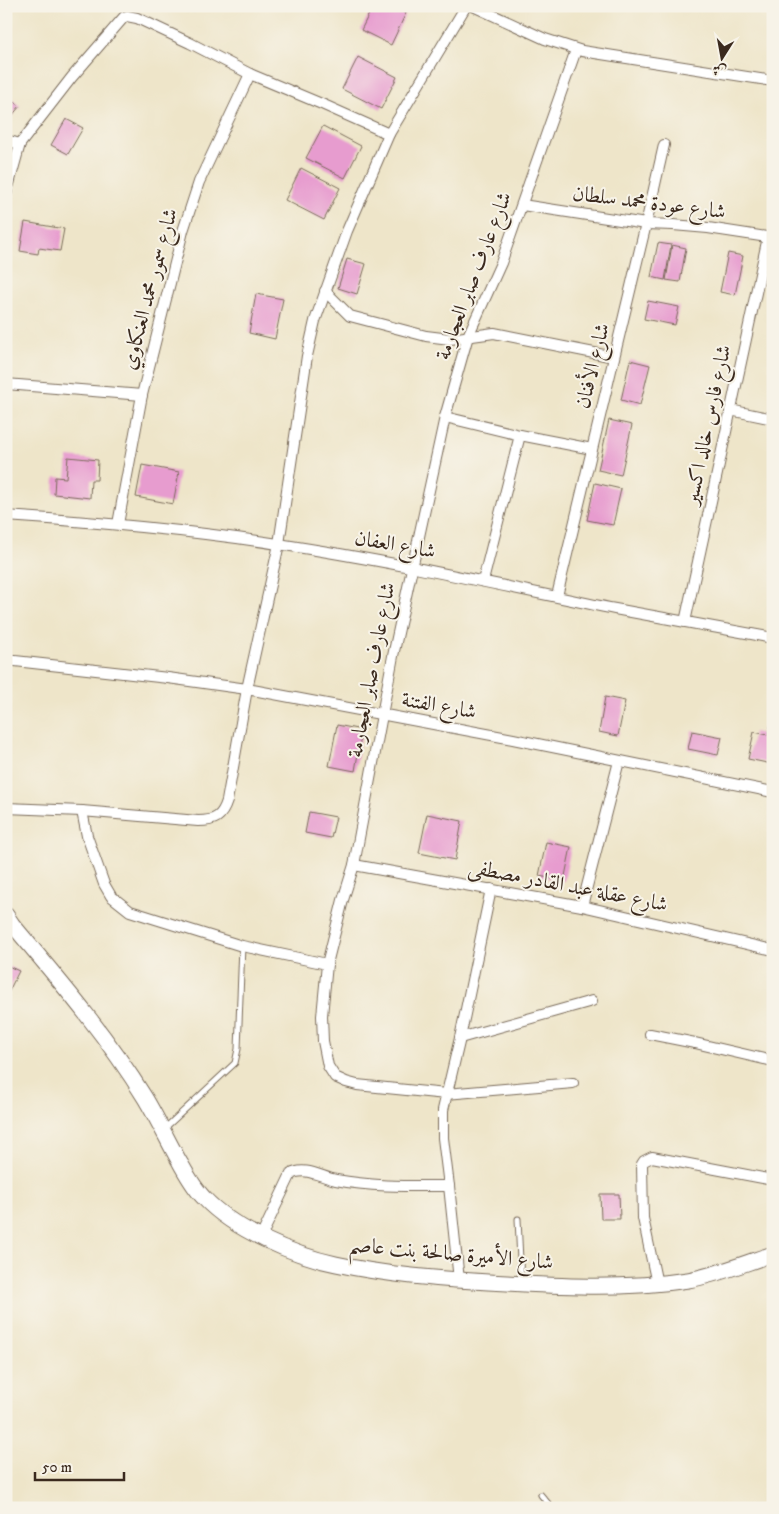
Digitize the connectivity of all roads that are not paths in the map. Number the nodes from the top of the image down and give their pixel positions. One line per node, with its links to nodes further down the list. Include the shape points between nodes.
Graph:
1 (466, 6): 6 (street)
2 (473, 6): 3 (street)
3 (576, 50): 5 (street); 11 (street, شارع عارف صابر العجارمة)
4 (250, 74): 6 (street); 8 (street, via 190,42 127,16 72,77); 18 (street, شارع سمور محمد العنكاوي, via 199,182 183,231)
5 (773, 81)
6 (388, 134): 14 (street)
7 (6, 140): 8 (street)
8 (20, 144): 10 (street)
9 (664, 145): 12 (street, شارع الأفنان)
10 (6, 195)
11 (522, 206): 12 (street, شارع عودة محمد سلطان); 15 (street, شارع عارف صابر العجارمة)
12 (646, 224): 13 (street, شارع عودة محمد سلطان, via 708,228); 16 (street, شارع الأفنان)
13 (770, 238): 19 (street, شارع فارس خالد اكسير)
14 (325, 291): 15 (street, via 350,316 441,339); 26 (street, via 307,356)
15 (468, 336): 16 (street, via 502,334); 20 (street, شارع عارف صابر العجارمة)
16 (614, 357): 23 (street, شارع الأفنان)
17 (6, 384): 18 (street)
18 (142, 395): 25 (street, شارع سمور محمد العنكاوي)
19 (730, 410): 21 (street); 30 (street, شارع فارس خالد اكسير)
20 (445, 417): 22 (street); 27 (street, شارع عارف صابر العجارمة)
21 (773, 419)
22 (520, 435): 23 (street); 28 (street)
23 (592, 450): 29 (street, شارع الأفنان)
24 (6, 516): 25 (street, شارع العفان)
25 (118, 524): 26 (street, شارع العفان)
26 (279, 544): 27 (street, شارع العفان); 33 (street)
27 (412, 566): 28 (street, شارع العفان); 34 (street, شارع عارف صابر العجارمة)
28 (483, 581): 29 (street, شارع العفان)
29 (557, 596): 30 (street, شارع العفان)
30 (685, 622): 31 (street, شارع العفان)
31 (773, 638)
32 (6, 660): 33 (street, شارع الفتنة)
33 (247, 689): 34 (street, شارع الفتنة); 38 (street, via 227,801 217,817 198,821)
34 (382, 715): 35 (street, شارع الفتنة); 39 (street, شارع عارف صابر العجارمة)
35 (619, 760): 36 (street, شارع الفتنة); 41 (street)
36 (773, 792)
37 (6, 808): 38 (street)
38 (82, 810): 43 (street, via 87,836 104,884 120,905 144,916)
39 (354, 864): 40 (street, شارع عقلة عبد القادر مصطفى); 45 (street, شارع عارف صابر العجارمة)
40 (491, 889): 41 (street, شارع عقلة عبد القادر مصطفى); 48 (street)
41 (582, 906): 44 (street, شارع عقلة عبد القادر مصطفى)
42 (8, 923): 52 (street, شارع الأميرة صالحة بنت عاصم, via 106,1041)
43 (242, 946): 45 (street); 52 (lane, via 237,1057)
44 (773, 950)
45 (327, 964): 51 (street, شارع عارف صابر العجارمة, via 322,1030 326,1061 331,1072 357,1085)
46 (592, 1001): 48 (street)
47 (650, 1034): 49 (street)
48 (460, 1038): 51 (street)
49 (773, 1061)
50 (573, 1083): 51 (street, شارع عارف صابر العجارمة)
51 (446, 1094): 54 (street, via 442,1124)
52 (162, 1131): 56 (street, شارع الأميرة صالحة بنت عاصم, via 203,1198)
53 (773, 1180): 60 (street, via 652,1157 644,1161 643,1218)
54 (449, 1186): 56 (street, via 364,1184 296,1171 291,1174); 58 (street)
55 (518, 1219): 59 (lane)
56 (261, 1237): 58 (street, شارع الأميرة صالحة بنت عاصم, via 334,1264)
57 (773, 1254): 60 (street, شارع الأميرة صالحة بنت عاصم, via 690,1280)
58 (459, 1280): 59 (street, شارع الأميرة صالحة بنت عاصم)
59 (522, 1284): 60 (street, شارع الأميرة صالحة بنت عاصم)
60 (657, 1284)
61 (541, 1495): 62 (lane)
62 (552, 1508)

